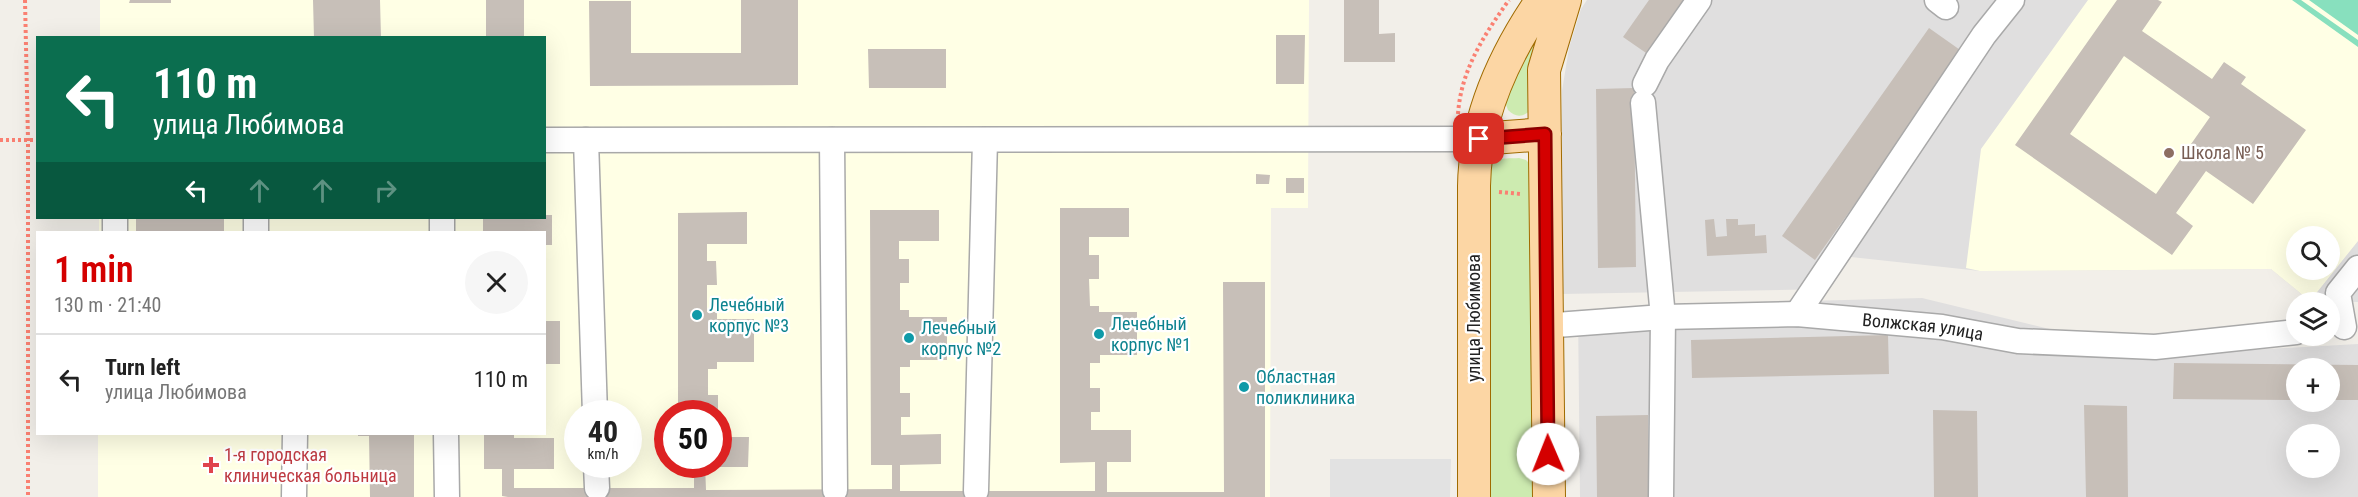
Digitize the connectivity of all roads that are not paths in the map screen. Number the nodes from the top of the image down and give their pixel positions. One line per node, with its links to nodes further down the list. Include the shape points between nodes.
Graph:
1 (1542, 0): 6 (main road, улица Любимова, via 1501,68)
2 (1565, 0): 5 (main road, via 1544,70)
3 (1699, 0): 13 (street, via 1658,60 1644,93)
4 (2012, 0): 12 (street, via 1984,35)
5 (1545, 134): 6 (main road); 14 (main road)
6 (1479, 139): 10 (street); 24 (main road, улица Любимова, via 1474,186)
7 (546, 140): 8 (street)
8 (586, 140): 9 (street); 17 (street)
9 (832, 140): 10 (street); 20 (street)
10 (985, 140): 21 (street)
11 (2358, 268): 15 (street, via 2338,293)
12 (1797, 314): 13 (street, Волжская улица); 16 (street, Волжская улица, via 1942,327 2018,341 2155,347)
13 (1663, 317): 14 (street, Волжская улица); 26 (street)
14 (1546, 323): 25 (main road)
15 (2344, 327)
16 (2286, 333)
17 (595, 400)
18 (295, 435): 22 (street)
19 (446, 435): 23 (street)
20 (836, 490)
21 (976, 491)
22 (294, 497)
23 (447, 497)
24 (1474, 497)
25 (1549, 497)
26 (1660, 497)

